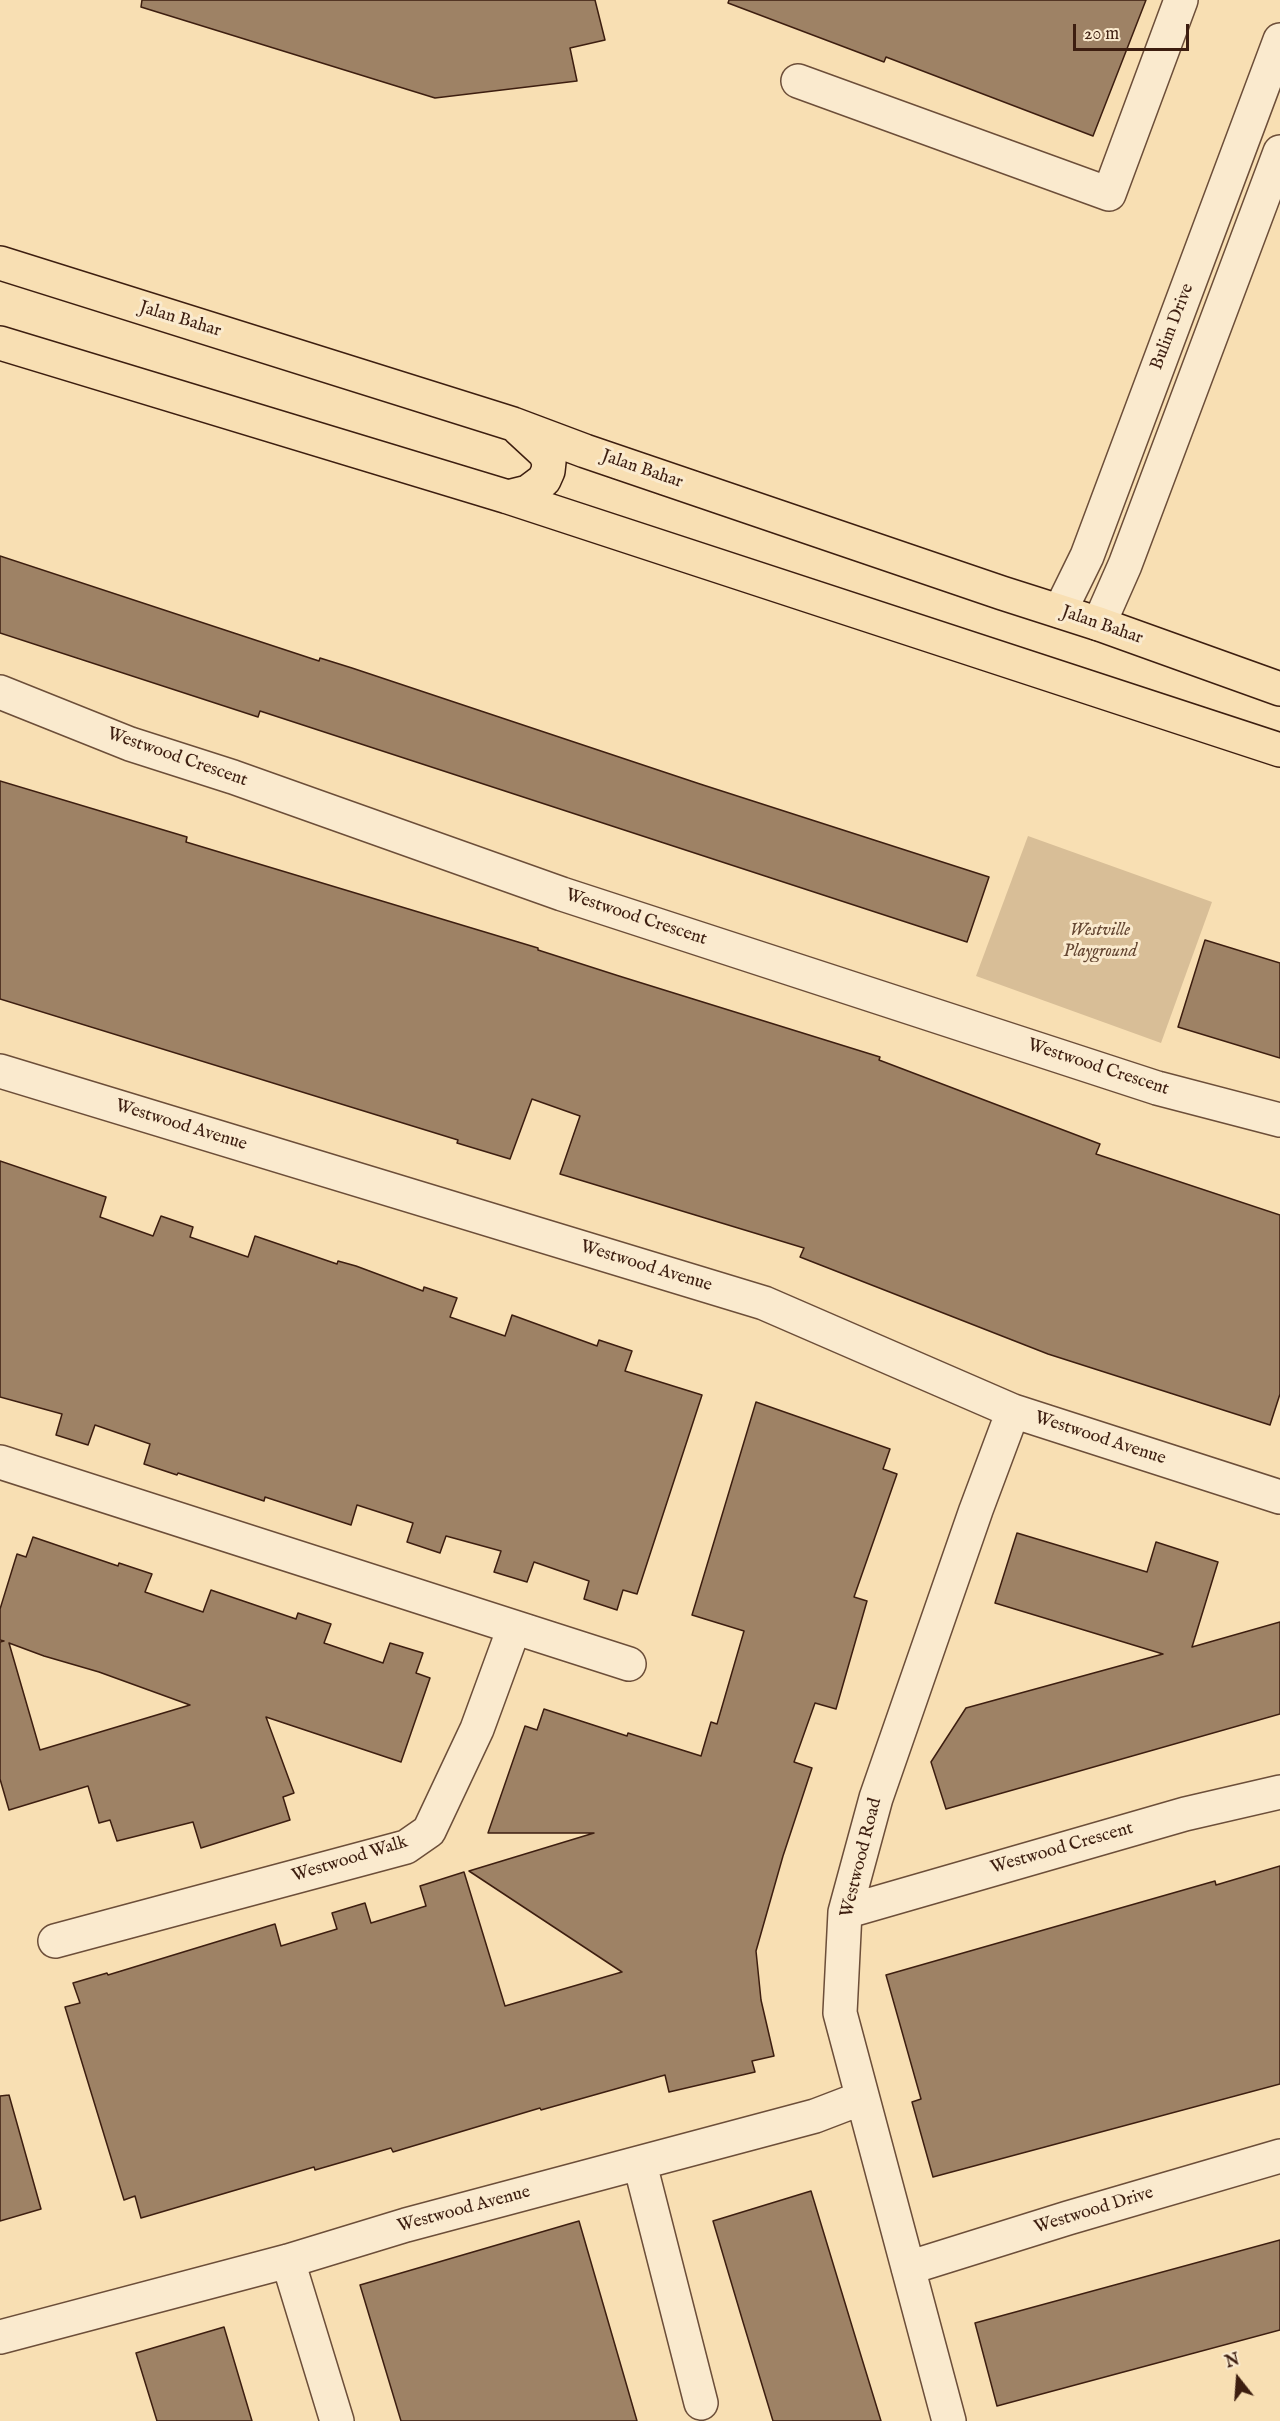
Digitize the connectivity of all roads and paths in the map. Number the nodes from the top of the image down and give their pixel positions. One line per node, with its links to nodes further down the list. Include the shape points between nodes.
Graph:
1 (1181, 0): 3 (street, via 1109,194)
2 (1280, 40): 9 (street, Bulim Drive, via 1087,556)
3 (798, 81)
4 (1280, 152): 10 (street, Bulim Drive, via 1125,565)
5 (0, 263): 7 (main road, Jalan Bahar)
6 (0, 343): 8 (main road)
7 (513, 424): 8 (main road, via 537,443 549,462 539,485); 9 (main road, Jalan Bahar)
8 (508, 497): 13 (main road)
9 (1059, 611): 10 (main road, Jalan Bahar)
10 (1099, 624): 11 (main road, Jalan Bahar)
11 (1280, 689)
12 (0, 692): 15 (street, Westwood Crescent, via 130,744 562,894 1149,1085)
13 (1280, 750)
14 (0, 1071): 16 (street, Westwood Avenue, via 764,1303)
15 (1280, 1120)
16 (1013, 1412): 18 (street, Westwood Avenue); 22 (street, Westwood Road, via 876,1798)
17 (0, 1462): 19 (street)
18 (1280, 1497)
19 (514, 1628): 20 (street); 23 (street, Westwood Walk, via 477,1729 429,1831 406,1847)
20 (628, 1664)
21 (1280, 1792): 22 (street, Westwood Crescent, via 1185,1814)
22 (845, 1912): 24 (street, Westwood Road, via 840,2013)
23 (55, 1941)
24 (862, 2098): 26 (street, Westwood Avenue, via 815,2116); 28 (street, Westwood Road)
25 (1280, 2156): 28 (street, Westwood Drive)
26 (640, 2164): 27 (street, Westwood Avenue, via 406,2225); 30 (street)
27 (288, 2261): 29 (street, Westwood Avenue); 31 (street)
28 (908, 2268): 32 (street, Westwood Road)
29 (0, 2337)
30 (701, 2403)
31 (337, 2421)
32 (949, 2421)

